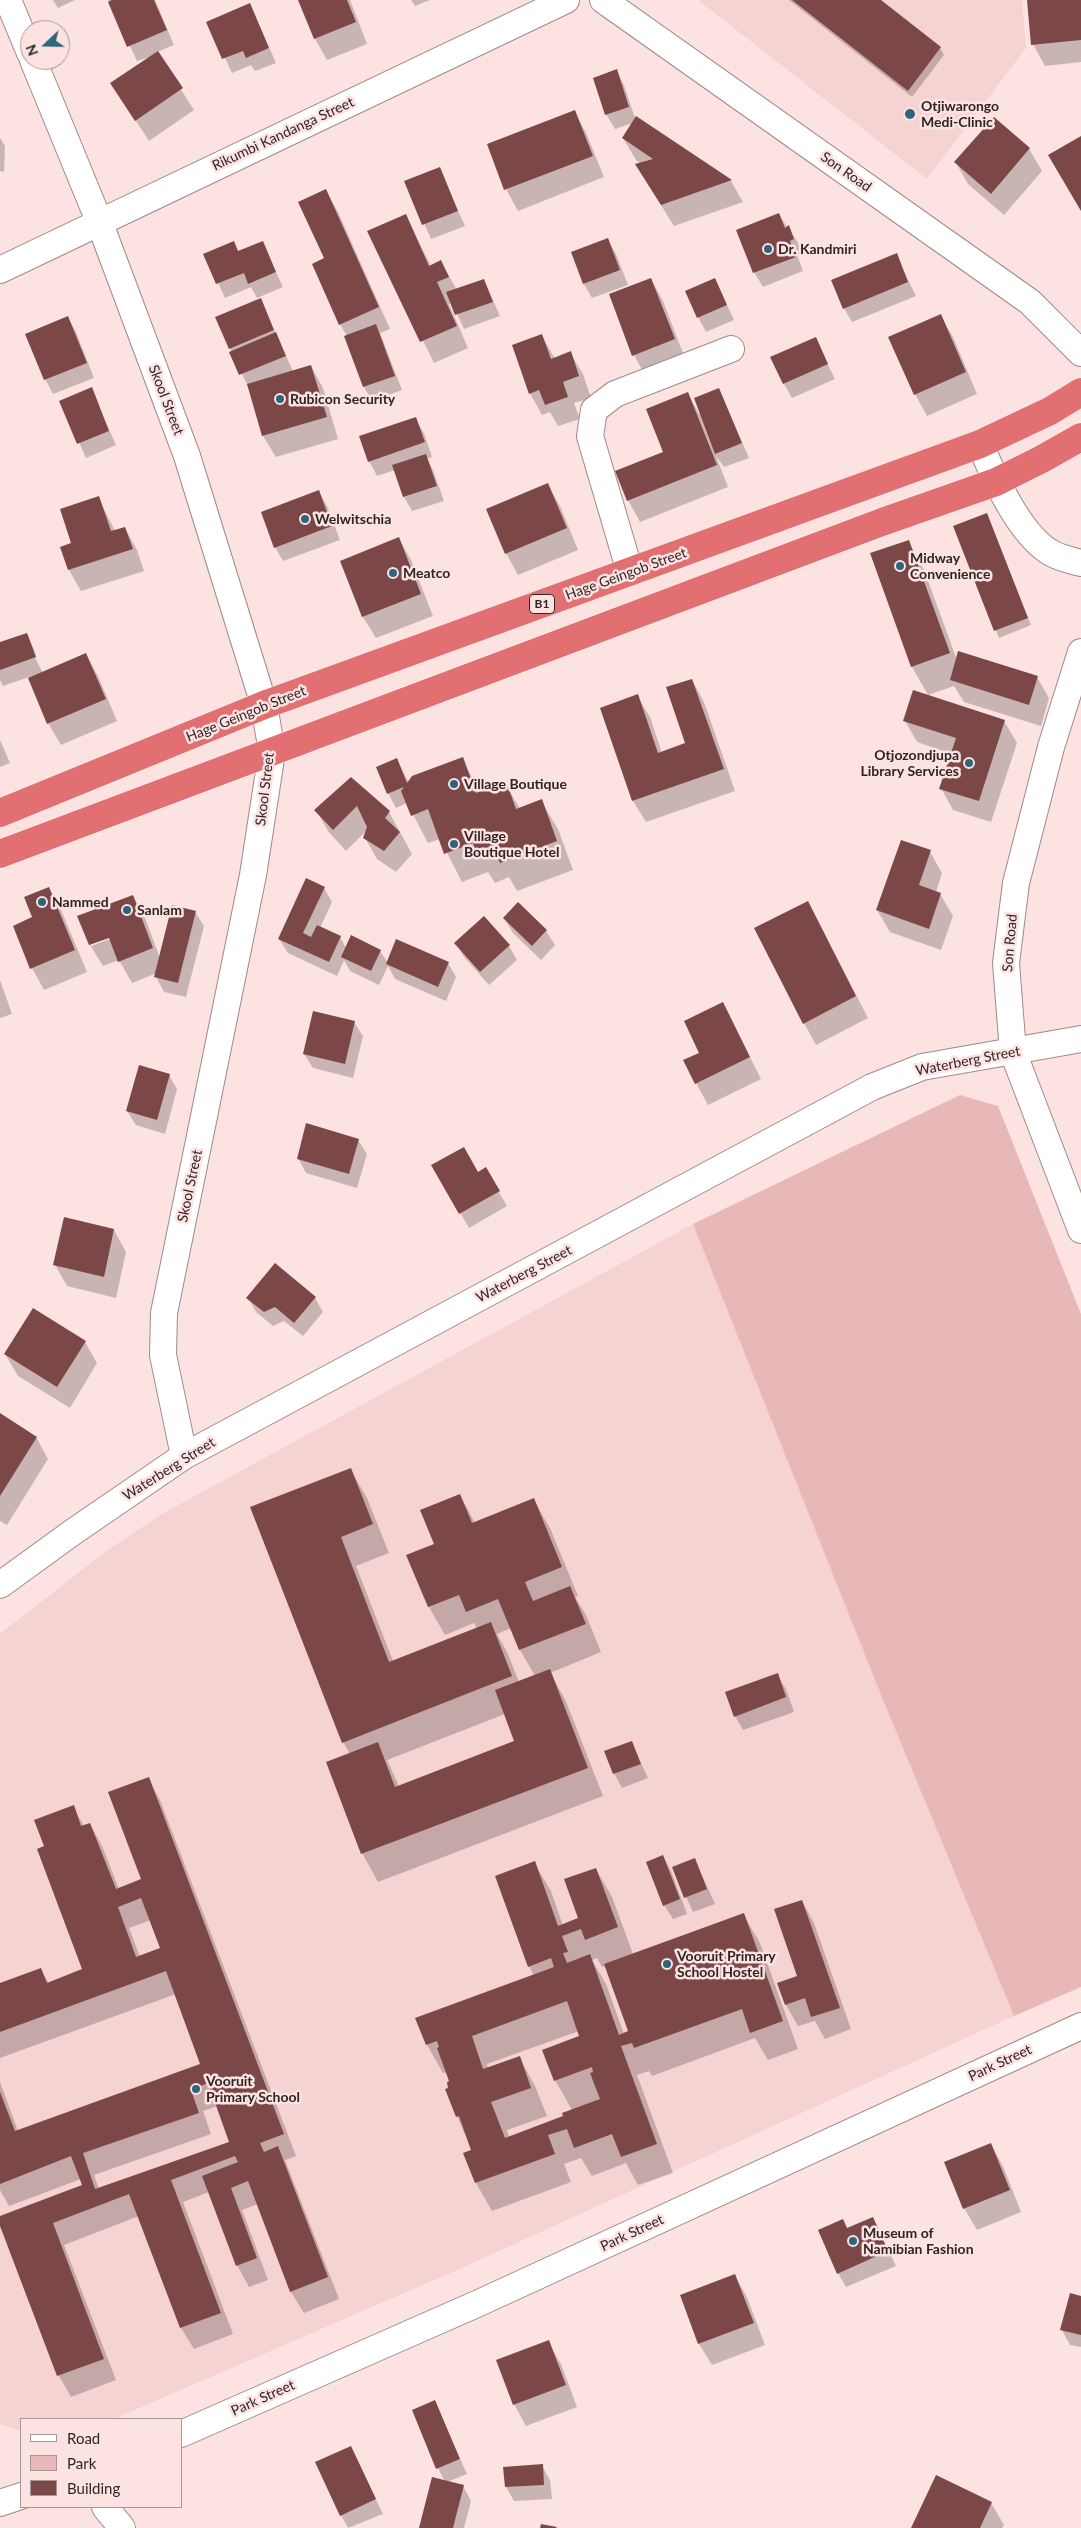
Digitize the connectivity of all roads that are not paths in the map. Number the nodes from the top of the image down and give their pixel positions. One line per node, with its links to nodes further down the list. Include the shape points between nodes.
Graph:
1 (8, 0): 4 (street)
2 (566, 0): 6 (street, Rikumbi Kandanga Street)
3 (603, 0): 9 (street, Son Road, via 1030,302)
4 (20, 29)
5 (37, 70): 6 (street, Skool Street)
6 (99, 222): 7 (street, Rikumbi Kandanga Street); 19 (street, Skool Street, via 186,456)
7 (0, 270)
8 (731, 349): 17 (street, via 615,394 594,410 590,436)
9 (1081, 354)
10 (1081, 392): 12 (highway, Hage Geingob Street / B1, via 1050,411)
11 (1081, 437): 13 (highway)
12 (980, 444): 13 (street); 14 (highway, Hage Geingob Street / B1)
13 (996, 482): 15 (highway); 16 (street, via 1035,540 1058,557)
14 (869, 485): 15 (highway); 17 (highway, Hage Geingob Street / B1)
15 (882, 522): 20 (highway)
16 (1081, 563)
17 (630, 572): 19 (highway, Hage Geingob Street / B1)
18 (1081, 652): 26 (street, Son Road, via 1051,747 1016,883 1006,963)
19 (264, 705): 20 (street, Skool Street); 21 (highway, Hage Geingob Street / B1)
20 (272, 752): 22 (highway); 28 (street, Skool Street, via 254,875 164,1313 163,1355)
21 (105, 771): 22 (highway); 23 (highway, Hage Geingob Street / B1)
22 (118, 808): 24 (highway)
23 (0, 813)
24 (0, 854)
25 (1081, 1039): 26 (street, Waterberg Street)
26 (1013, 1052): 27 (street, Son Road); 28 (street, Waterberg Street, via 922,1067 872,1087)
27 (1081, 1230)
28 (184, 1456): 29 (street, Waterberg Street)
29 (0, 1585)
30 (1081, 2026): 31 (street, Park Street, via 479,2303)
31 (182, 2434)
32 (20, 2496): 33 (street)
33 (0, 2503)
34 (106, 2508): 35 (street)
35 (122, 2528)

